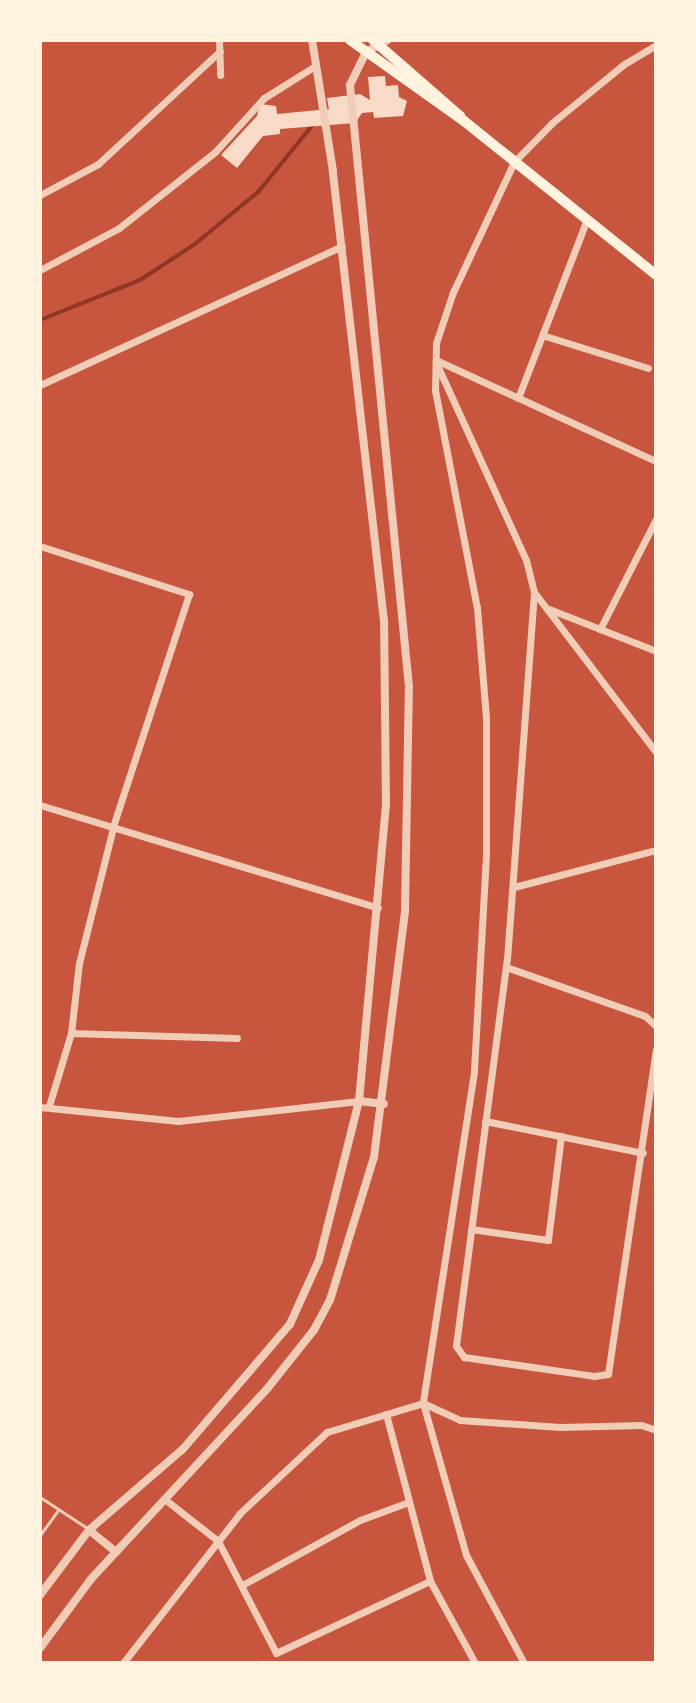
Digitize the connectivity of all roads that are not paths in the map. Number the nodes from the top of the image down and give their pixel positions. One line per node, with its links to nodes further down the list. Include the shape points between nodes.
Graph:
1 (219, 40): 6 (street)
2 (312, 40): 8 (street)
3 (350, 40): 7 (main road)
4 (380, 42): 7 (street); 10 (main road)
5 (656, 45): 11 (street, via 563,113)
6 (220, 51): 9 (street); 12 (street, via 98,164)
7 (366, 52): 10 (main road); 41 (street, via 350,85 352,133 409,687 405,910)
8 (315, 66): 14 (street); 15 (street, via 264,98 215,152 119,228)
9 (220, 75)
10 (464, 121): 11 (main road)
11 (514, 162): 13 (main road); 18 (street, via 453,292)
12 (40, 195)
13 (587, 219): 16 (main road); 17 (street)
14 (342, 246): 20 (street); 34 (street, via 384,621 388,721)
15 (40, 270)
16 (656, 275)
17 (542, 335): 19 (street); 21 (street)
18 (436, 361): 21 (street); 25 (street, via 526,560); 47 (street, via 435,390 477,608 486,718 486,855 474,1072)
19 (648, 368)
20 (40, 385)
21 (518, 398): 22 (street)
22 (656, 461)
23 (656, 519): 27 (street)
24 (40, 546): 31 (street, via 189,594)
25 (534, 592): 26 (street); 33 (street)
26 (547, 608): 27 (street); 29 (street)
27 (600, 629): 28 (street)
28 (656, 651)
29 (656, 752)
30 (40, 805): 31 (street)
31 (114, 824): 34 (street); 37 (street, via 79,963)
32 (656, 850): 33 (street)
33 (514, 887): 35 (street)
34 (378, 908): 40 (street)
35 (506, 967): 36 (street, via 645,1016); 43 (street)
36 (656, 1026)
37 (71, 1033): 38 (street); 42 (street)
38 (237, 1038)
39 (656, 1050): 45 (street)
40 (359, 1101): 41 (street); 42 (street, via 178,1121); 54 (street, via 319,1260 290,1324 183,1449)
41 (384, 1104): 51 (street, via 374,1157 330,1300 314,1330)
42 (44, 1107)
43 (485, 1121): 44 (street); 46 (street)
44 (561, 1136): 45 (street); 46 (street, via 548,1240)
45 (643, 1153): 46 (street, via 608,1374 464,1357 456,1346)
46 (471, 1229)
47 (423, 1403): 48 (street); 49 (street, via 460,1420 560,1427 641,1425); 64 (street, via 466,1555)
48 (386, 1414): 52 (street); 56 (street, via 327,1432 240,1513)
49 (656, 1430)
50 (40, 1497): 53 (lane)
51 (167, 1501): 56 (street); 57 (street)
52 (406, 1503): 58 (street); 59 (street, via 360,1520)
53 (58, 1510): 54 (lane); 55 (lane)
54 (89, 1530): 57 (street); 60 (street)
55 (40, 1535)
56 (218, 1541): 59 (street); 62 (street)
57 (116, 1552): 61 (street)
58 (430, 1581): 59 (street, via 276,1653); 63 (street)
59 (244, 1584)
60 (40, 1595)
61 (40, 1648)
62 (123, 1663)
63 (475, 1663)
64 (524, 1663)

